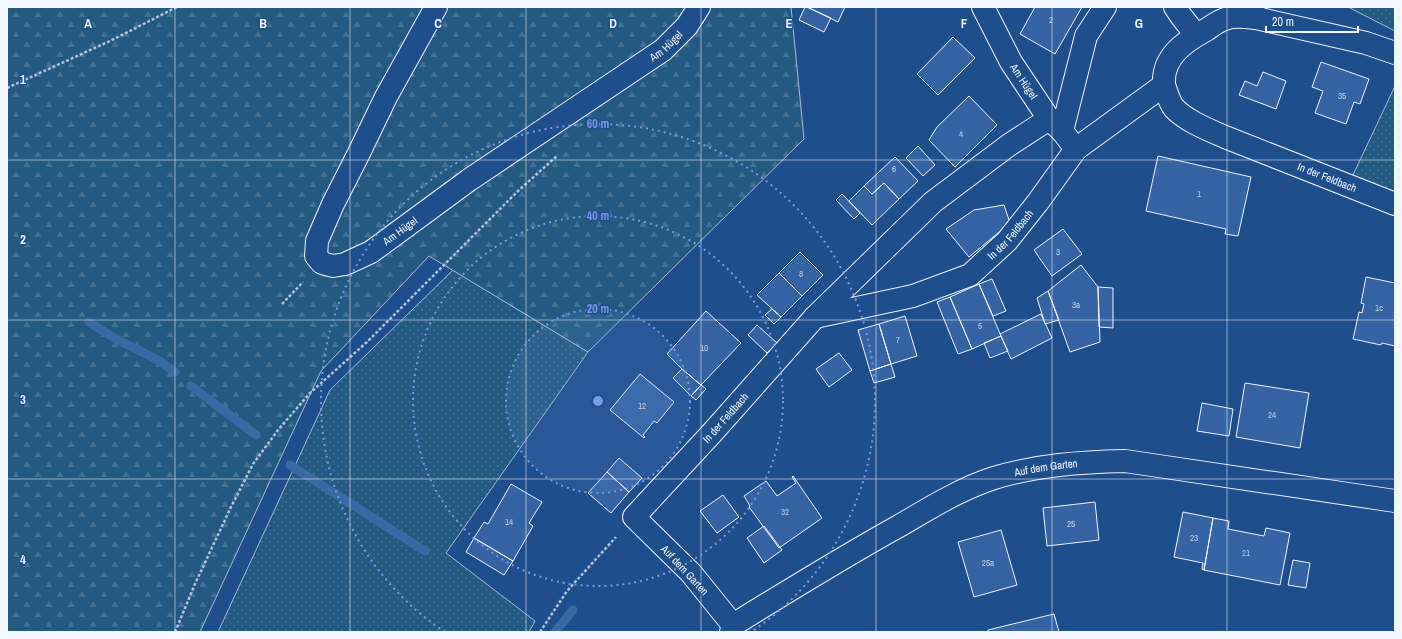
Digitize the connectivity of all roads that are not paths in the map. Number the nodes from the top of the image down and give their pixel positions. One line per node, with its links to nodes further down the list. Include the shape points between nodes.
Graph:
1 (436, 7): 2 (street, Am Hügel, via 386,97 333,204 317,241 316,256 322,263 333,266 346,264 371,252 469,180 663,50 687,26)
2 (699, 7)
3 (983, 7): 10 (street, Am Hügel, via 1011,62)
4 (1105, 7): 10 (street, via 1086,36)
5 (1175, 7): 7 (street)
6 (1254, 12): 7 (street, via 1225,19); 8 (street)
7 (1196, 35): 9 (street, via 1174,53 1163,76)
8 (1395, 53)
9 (1164, 85): 11 (street, In der Feldbach); 12 (street, In der Feldbach, via 1174,108 1203,128)
10 (1056, 125): 11 (street, Am Hügel); 13 (street, In der Feldbach, via 1009,145 933,202)
11 (1076, 149): 13 (street, In der Feldbach, via 1007,241 970,275 913,296)
12 (1395, 204)
13 (815, 317): 15 (street, In der Feldbach)
14 (1395, 501): 16 (street, Auf dem Garten, via 1125,461 1047,466 993,478 964,489 858,549)
15 (634, 517): 16 (street, Auf dem Garten, via 690,573)
16 (732, 629)

